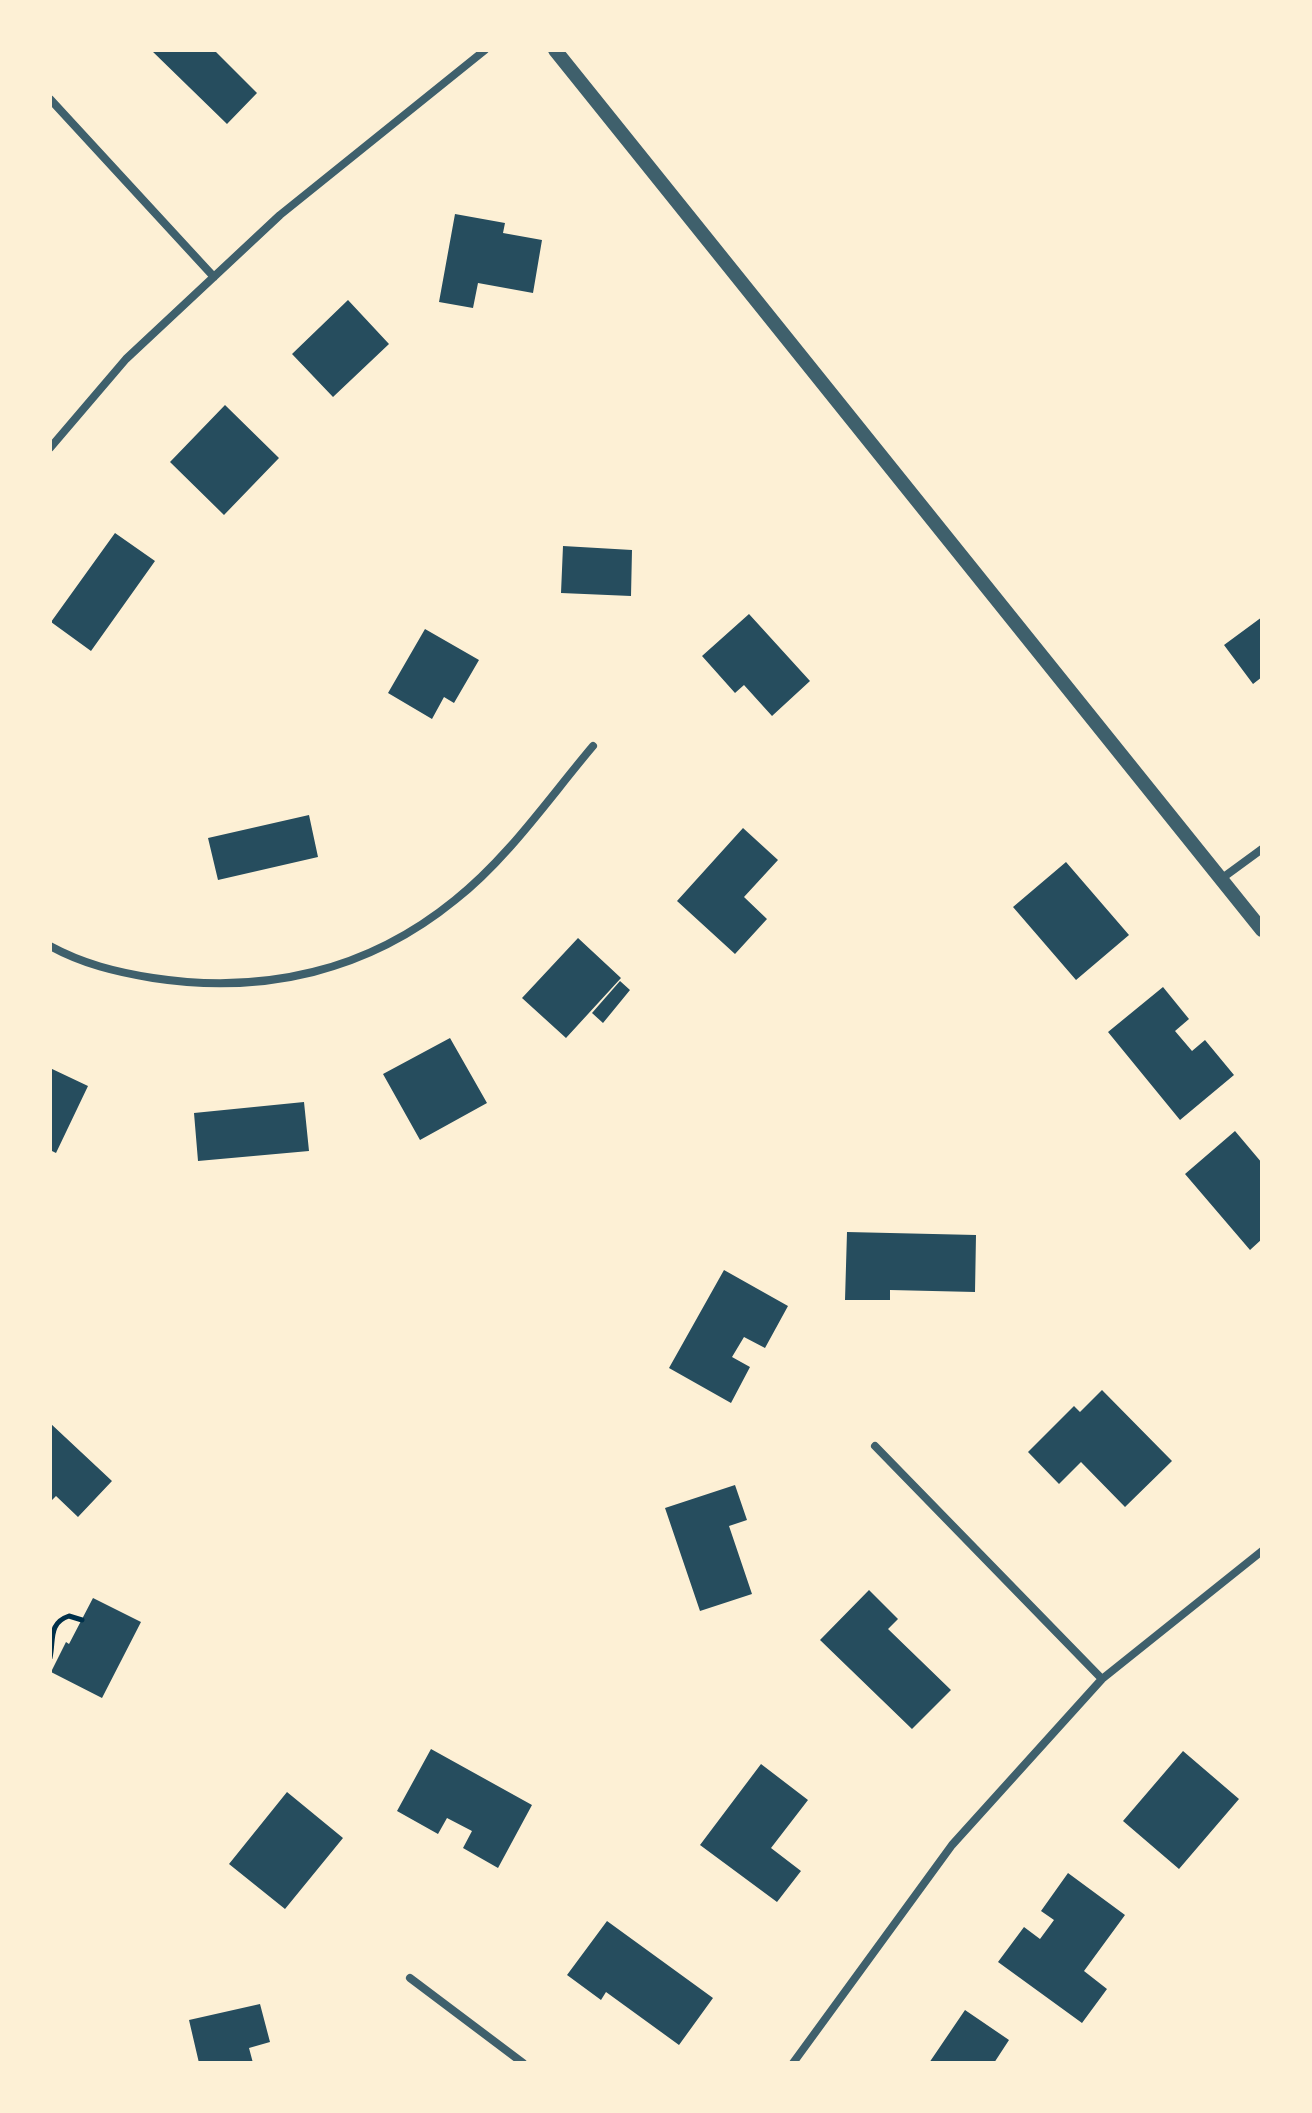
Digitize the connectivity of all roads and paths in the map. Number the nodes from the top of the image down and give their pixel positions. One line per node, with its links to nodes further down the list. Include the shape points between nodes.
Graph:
1 (485, 50): 4 (street, via 280,215)
2 (555, 50): 8 (street)
3 (50, 99): 4 (street)
4 (214, 277): 5 (street, via 126,359)
5 (50, 448)
6 (593, 746): 10 (street, via 490,868 456,899 397,940 347,963 283,979 192,984 111,972)
7 (1262, 849): 8 (street)
8 (1221, 879): 9 (street)
9 (1262, 930)
10 (50, 946)
11 (875, 1446): 15 (street)
12 (1262, 1551): 15 (street)
13 (82, 1620): 14 (path, via 69,1616 56,1623)
14 (50, 1658)
15 (1102, 1679): 18 (street, via 952,1845)
16 (410, 1978): 17 (street)
17 (523, 2063)
18 (793, 2063)

